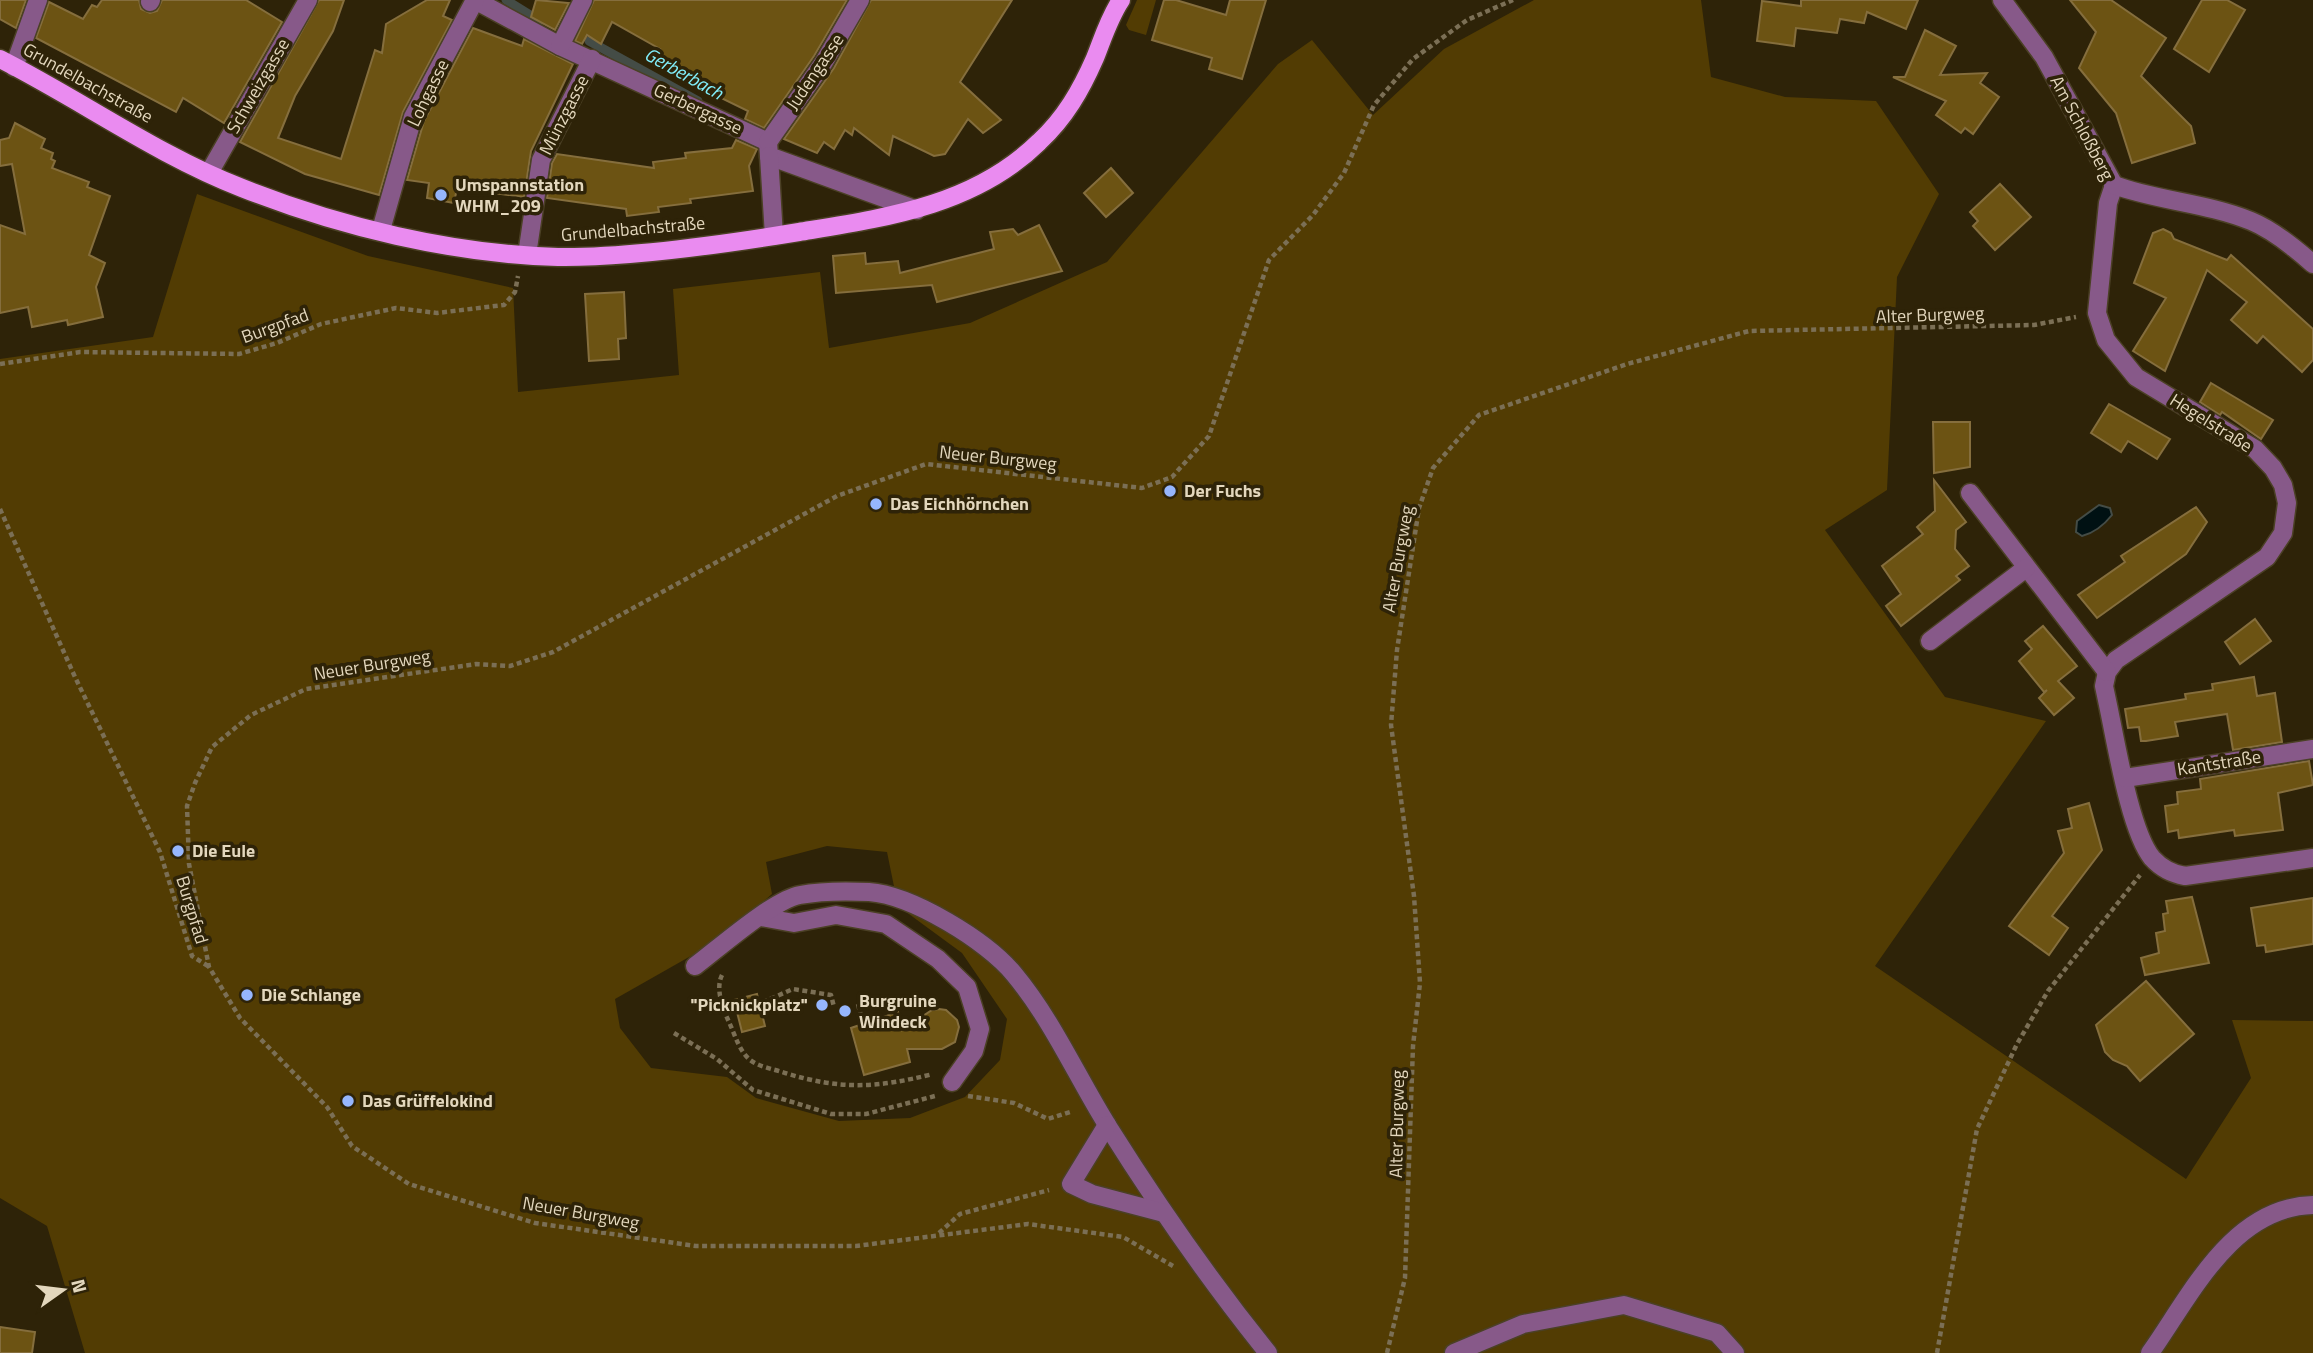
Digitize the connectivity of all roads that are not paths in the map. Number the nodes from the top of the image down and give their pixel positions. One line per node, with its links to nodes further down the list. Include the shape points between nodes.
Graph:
1 (38, 0): 10 (street)
2 (308, 0): 12 (street, Schweizgasse)
3 (475, 0): 8 (street, Gerbergasse); 15 (street, Lohgasse, via 413,117)
4 (583, 0): 8 (street)
5 (860, 0): 11 (street, Judengasse)
6 (1121, 0): 14 (main road, Grundelbachstraße, via 1082,88 1040,142 984,182)
7 (2001, 0): 13 (street, Am Schloßberg, via 2044,57)
8 (560, 46): 9 (street, Gerbergasse)
9 (592, 59): 11 (street, Gerbergasse); 17 (street, Münzgasse, via 541,160)
10 (7, 63): 12 (main road, Grundelbachstraße)
11 (768, 149): 14 (street, Gerbergasse); 16 (street)
12 (209, 173): 15 (main road, Grundelbachstraße, via 302,209)
13 (2114, 185): 18 (street, via 2252,222); 19 (street, Am Schloßberg)
14 (917, 210): 16 (main road, Grundelbachstraße)
15 (381, 230): 17 (main road, Grundelbachstraße, via 450,246)
16 (774, 236): 17 (main road, Grundelbachstraße, via 597,256)
17 (525, 255)
18 (2313, 264)
19 (2096, 313): 23 (street, Hegelstraße, via 2106,340 2136,377 2255,449 2273,467 2287,503 2283,533 2267,557 2127,650)
20 (1970, 493): 21 (street)
21 (2026, 568): 22 (street); 23 (street)
22 (1930, 641)
23 (2107, 672): 25 (street, via 2106,696)
24 (2313, 748): 25 (street, Kantstraße)
25 (2125, 778): 26 (street, via 2138,829 2153,858 2175,874)
26 (2313, 858)
27 (761, 917): 28 (street); 29 (street, via 794,923 836,915 886,924 938,959 967,987 980,1028); 30 (street, via 798,895 871,892 916,905 969,937 1013,972 1044,1015)
28 (695, 966)
29 (958, 1082)
30 (1107, 1125): 32 (street); 32 (street, via 1071,1184)
31 (2313, 1205): 36 (street, via 2264,1216 2225,1246)
32 (1164, 1213): 33 (street)
33 (1268, 1353)
34 (1454, 1353): 35 (street, via 1523,1324 1624,1305 1717,1333)
35 (1735, 1353)
36 (2150, 1353)

